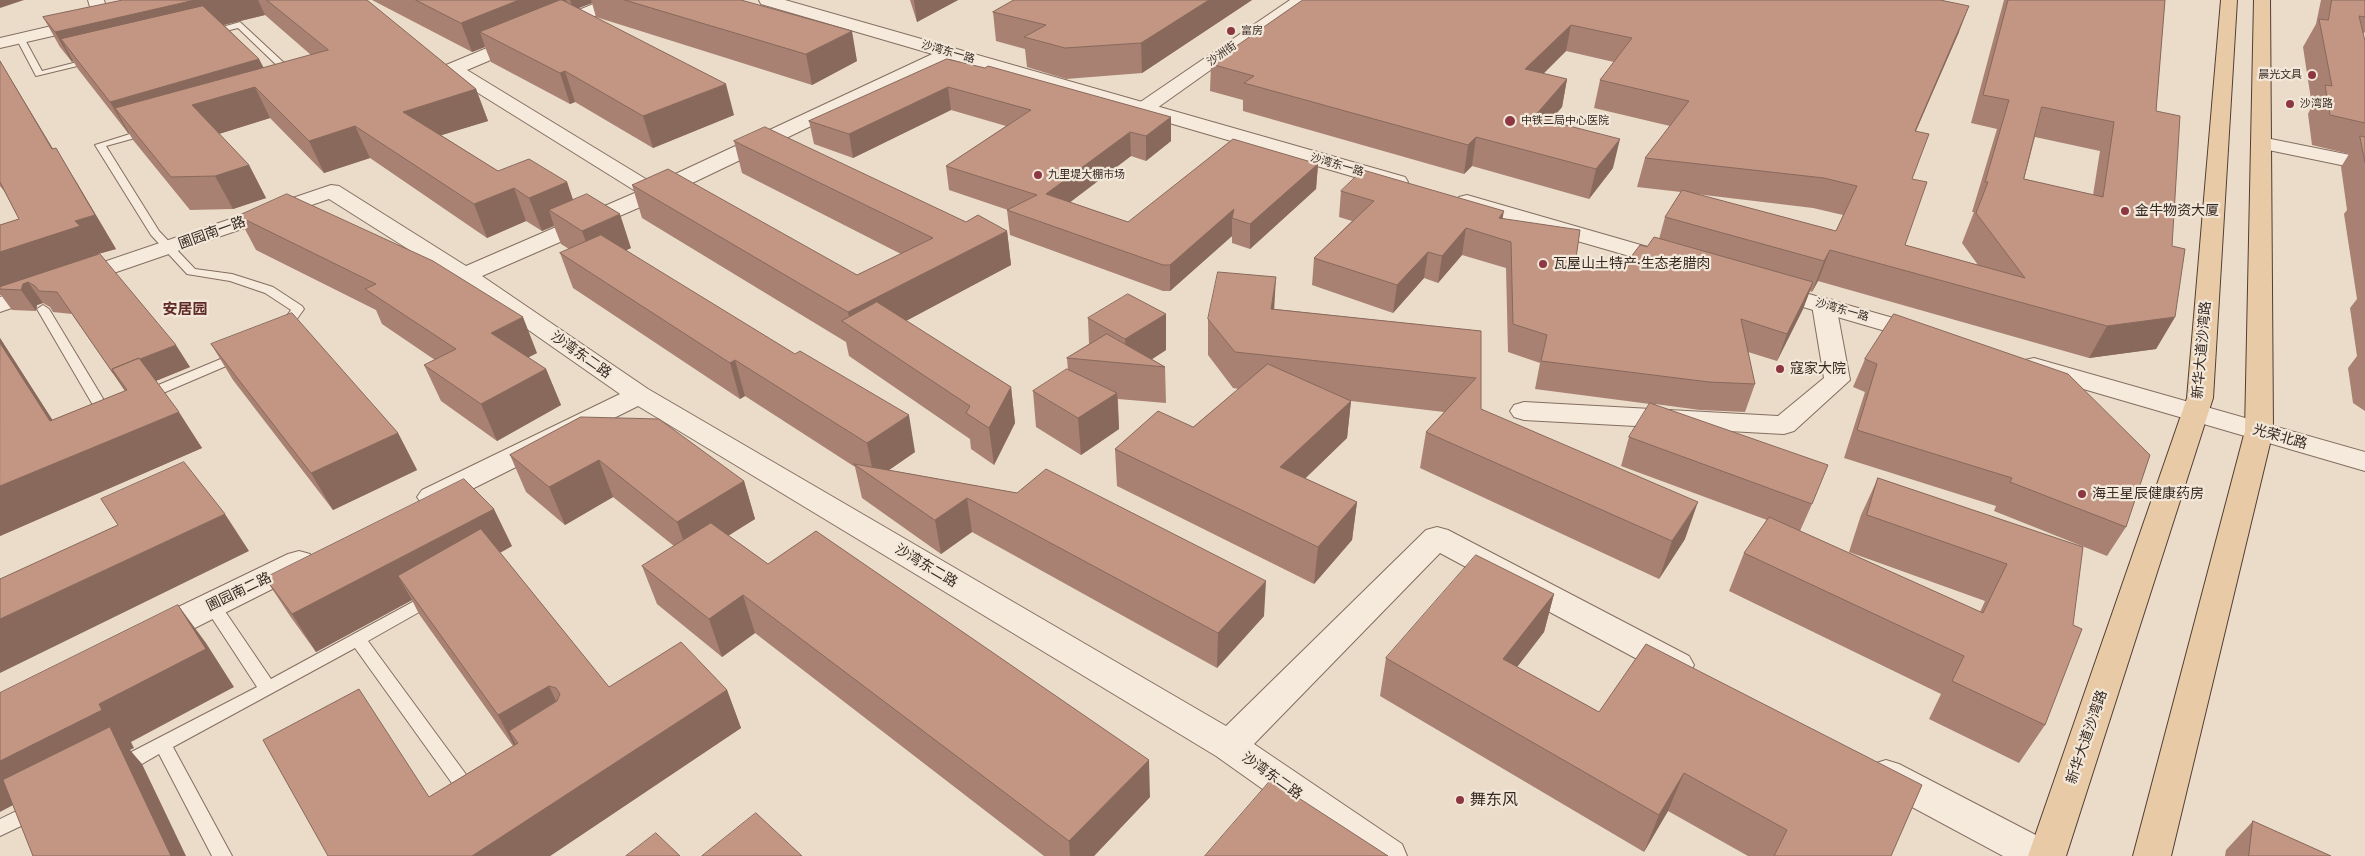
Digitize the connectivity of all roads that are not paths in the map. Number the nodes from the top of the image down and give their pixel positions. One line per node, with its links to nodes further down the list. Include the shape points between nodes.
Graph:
1 (96, 0): 8 (street)
2 (617, 0): 20 (street, via 453,68)
3 (767, 0): 12 (street, 沙湾东一路)
4 (1301, 0): 15 (street, 沙洲街)
5 (2229, 0): 35 (main road, 新华大道沙湾路, via 2200,398)
6 (2262, 0): 17 (main road)
7 (120, 15): 8 (street)
8 (101, 20): 10 (street)
9 (201, 34): 14 (lane, via 240,25)
10 (20, 38): 11 (street); 13 (lane, via 39,74)
11 (0, 43)
12 (949, 53): 15 (street, 沙湾东一路); 20 (street)
13 (106, 58)
14 (303, 86)
15 (1144, 109): 19 (street, 沙湾东一路)
16 (155, 129): 22 (lane, via 100,145 155,233)
17 (2261, 143): 18 (street); 36 (main road)
18 (2365, 164)
19 (1412, 186)
20 (653, 193): 24 (street)
21 (1450, 198): 23 (street)
22 (169, 248): 24 (street, 圃园南一路, via 331,191); 26 (street, 圃园南一路); 30 (lane, via 191,272 232,278 268,290 298,309)
23 (1690, 267)
24 (465, 275): 33 (street, 沙湾东二路)
25 (1748, 283): 27 (street, 沙湾东一路)
26 (0, 306)
27 (1824, 306): 29 (street, 沙湾东一路); 34 (street, via 1837,380 1784,426)
28 (43, 309): 31 (lane, via 104,412)
29 (1939, 338)
30 (274, 341)
31 (256, 348)
32 (2015, 360): 35 (street)
33 (639, 395): 38 (street); 47 (street, 沙湾东二路)
34 (1524, 411)
35 (2196, 412): 36 (street, 光荣北路); 56 (main road, 新华大道沙湾路)
36 (2259, 431): 37 (street, 光荣北路); 57 (main road)
37 (2365, 462)
38 (408, 509)
39 (328, 548): 41 (street, 圃园南二路)
40 (449, 588): 42 (lane)
41 (212, 605): 43 (street, 圃园南二路); 45 (lane)
42 (357, 639): 45 (lane); 50 (lane, via 471,795)
43 (132, 644)
44 (1708, 681): 47 (street, via 1437,538)
45 (268, 689): 46 (lane)
46 (162, 744): 49 (lane); 53 (lane)
47 (1229, 746): 54 (street, 沙湾东二路)
48 (1856, 759): 55 (street)
49 (102, 775)
50 (488, 785)
51 (51, 802): 52 (lane)
52 (0, 828)
53 (222, 856)
54 (1388, 856)
55 (2039, 856)
56 (2046, 856)
57 (2152, 856)

